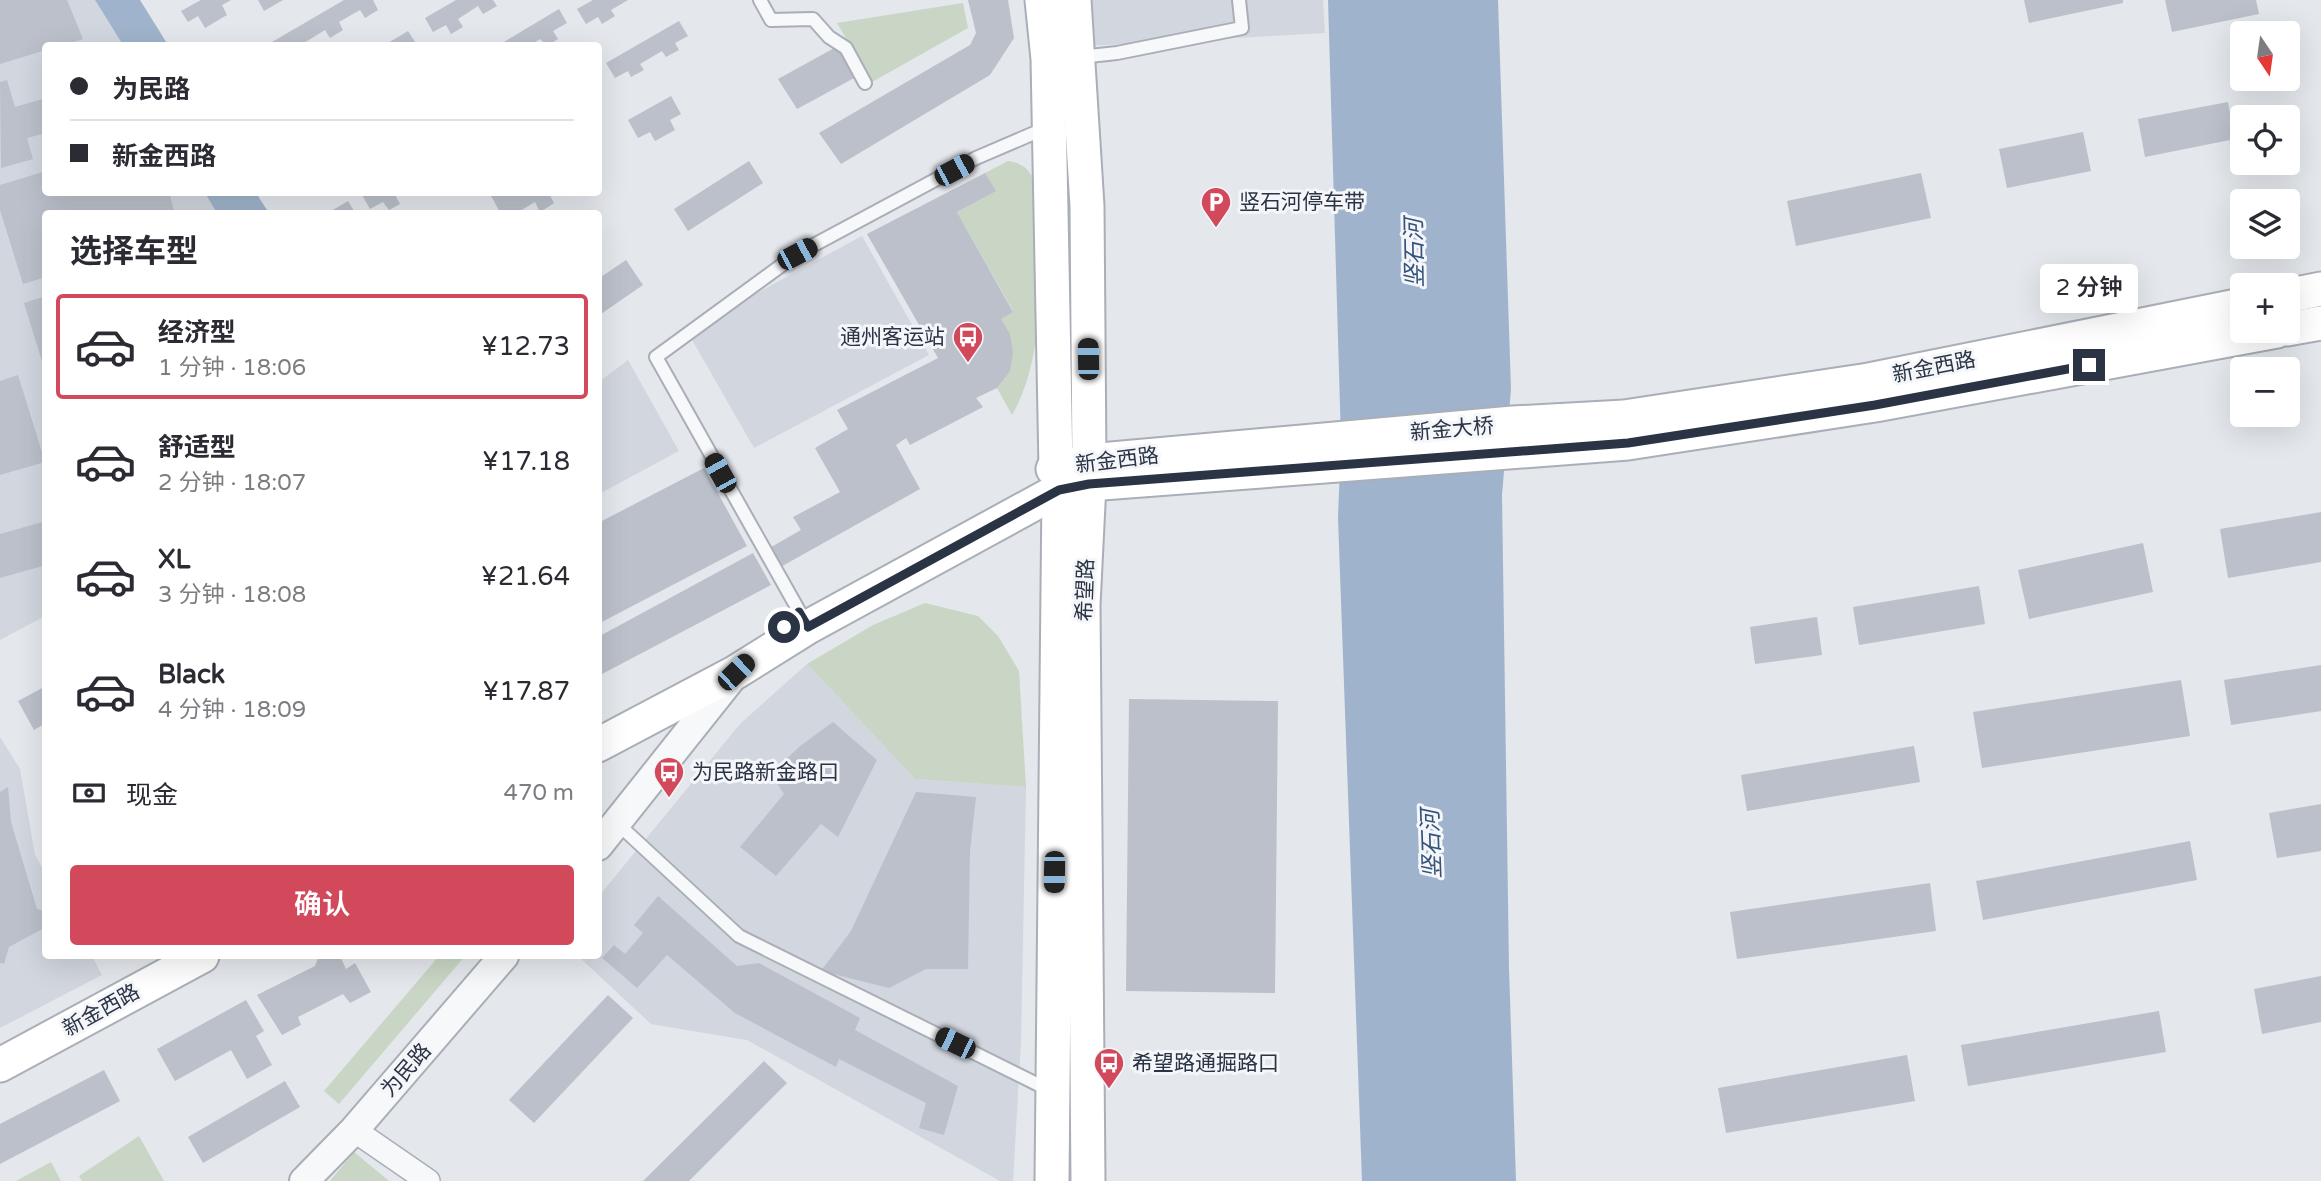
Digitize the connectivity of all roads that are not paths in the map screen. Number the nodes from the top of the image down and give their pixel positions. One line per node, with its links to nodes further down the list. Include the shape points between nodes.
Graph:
1 (760, 0): 6 (lane, via 771,20 813,19 846,48)
2 (1042, 0): 5 (main road, 希望路)
3 (1074, 0): 5 (main road, 希望路)
4 (1239, 0): 5 (lane, via 1242,28 1117,53)
5 (1063, 58): 7 (main road, 希望路)
6 (865, 83)
7 (1066, 126): 16 (main road, 希望路); 17 (lane, via 976,158 797,254 656,357)
8 (2321, 289): 9 (main road)
9 (2300, 293)
10 (2230, 307): 14 (main road, 新金西路)
11 (2321, 323): 12 (main road)
12 (2300, 327)
13 (2230, 340): 14 (main road, 新金西路, via 1875,405)
14 (1626, 430): 15 (main road, 新金大桥)
15 (1282, 456): 16 (main road, 新金西路)
16 (1073, 476): 17 (main road, 新金西路); 28 (main road, 希望路); 33 (main road, 希望路, via 1083,605)
17 (804, 620): 18 (main road, 新金西路); 19 (main road, 新金西路)
18 (736, 672): 20 (main road, 新金西路); 21 (street)
19 (602, 718)
20 (602, 743)
21 (618, 824): 22 (street); 28 (lane, via 739,936)
22 (602, 842)
23 (154, 959): 26 (main road, 新金西路)
24 (196, 959): 27 (main road, 新金西路)
25 (501, 959): 29 (street, 为民路)
26 (0, 1041)
27 (0, 1065)
28 (1052, 1091): 32 (main road, 希望路)
29 (354, 1130): 30 (street, 为民路); 31 (street)
30 (304, 1181)
31 (429, 1181)
32 (1052, 1181)
33 (1088, 1181)

